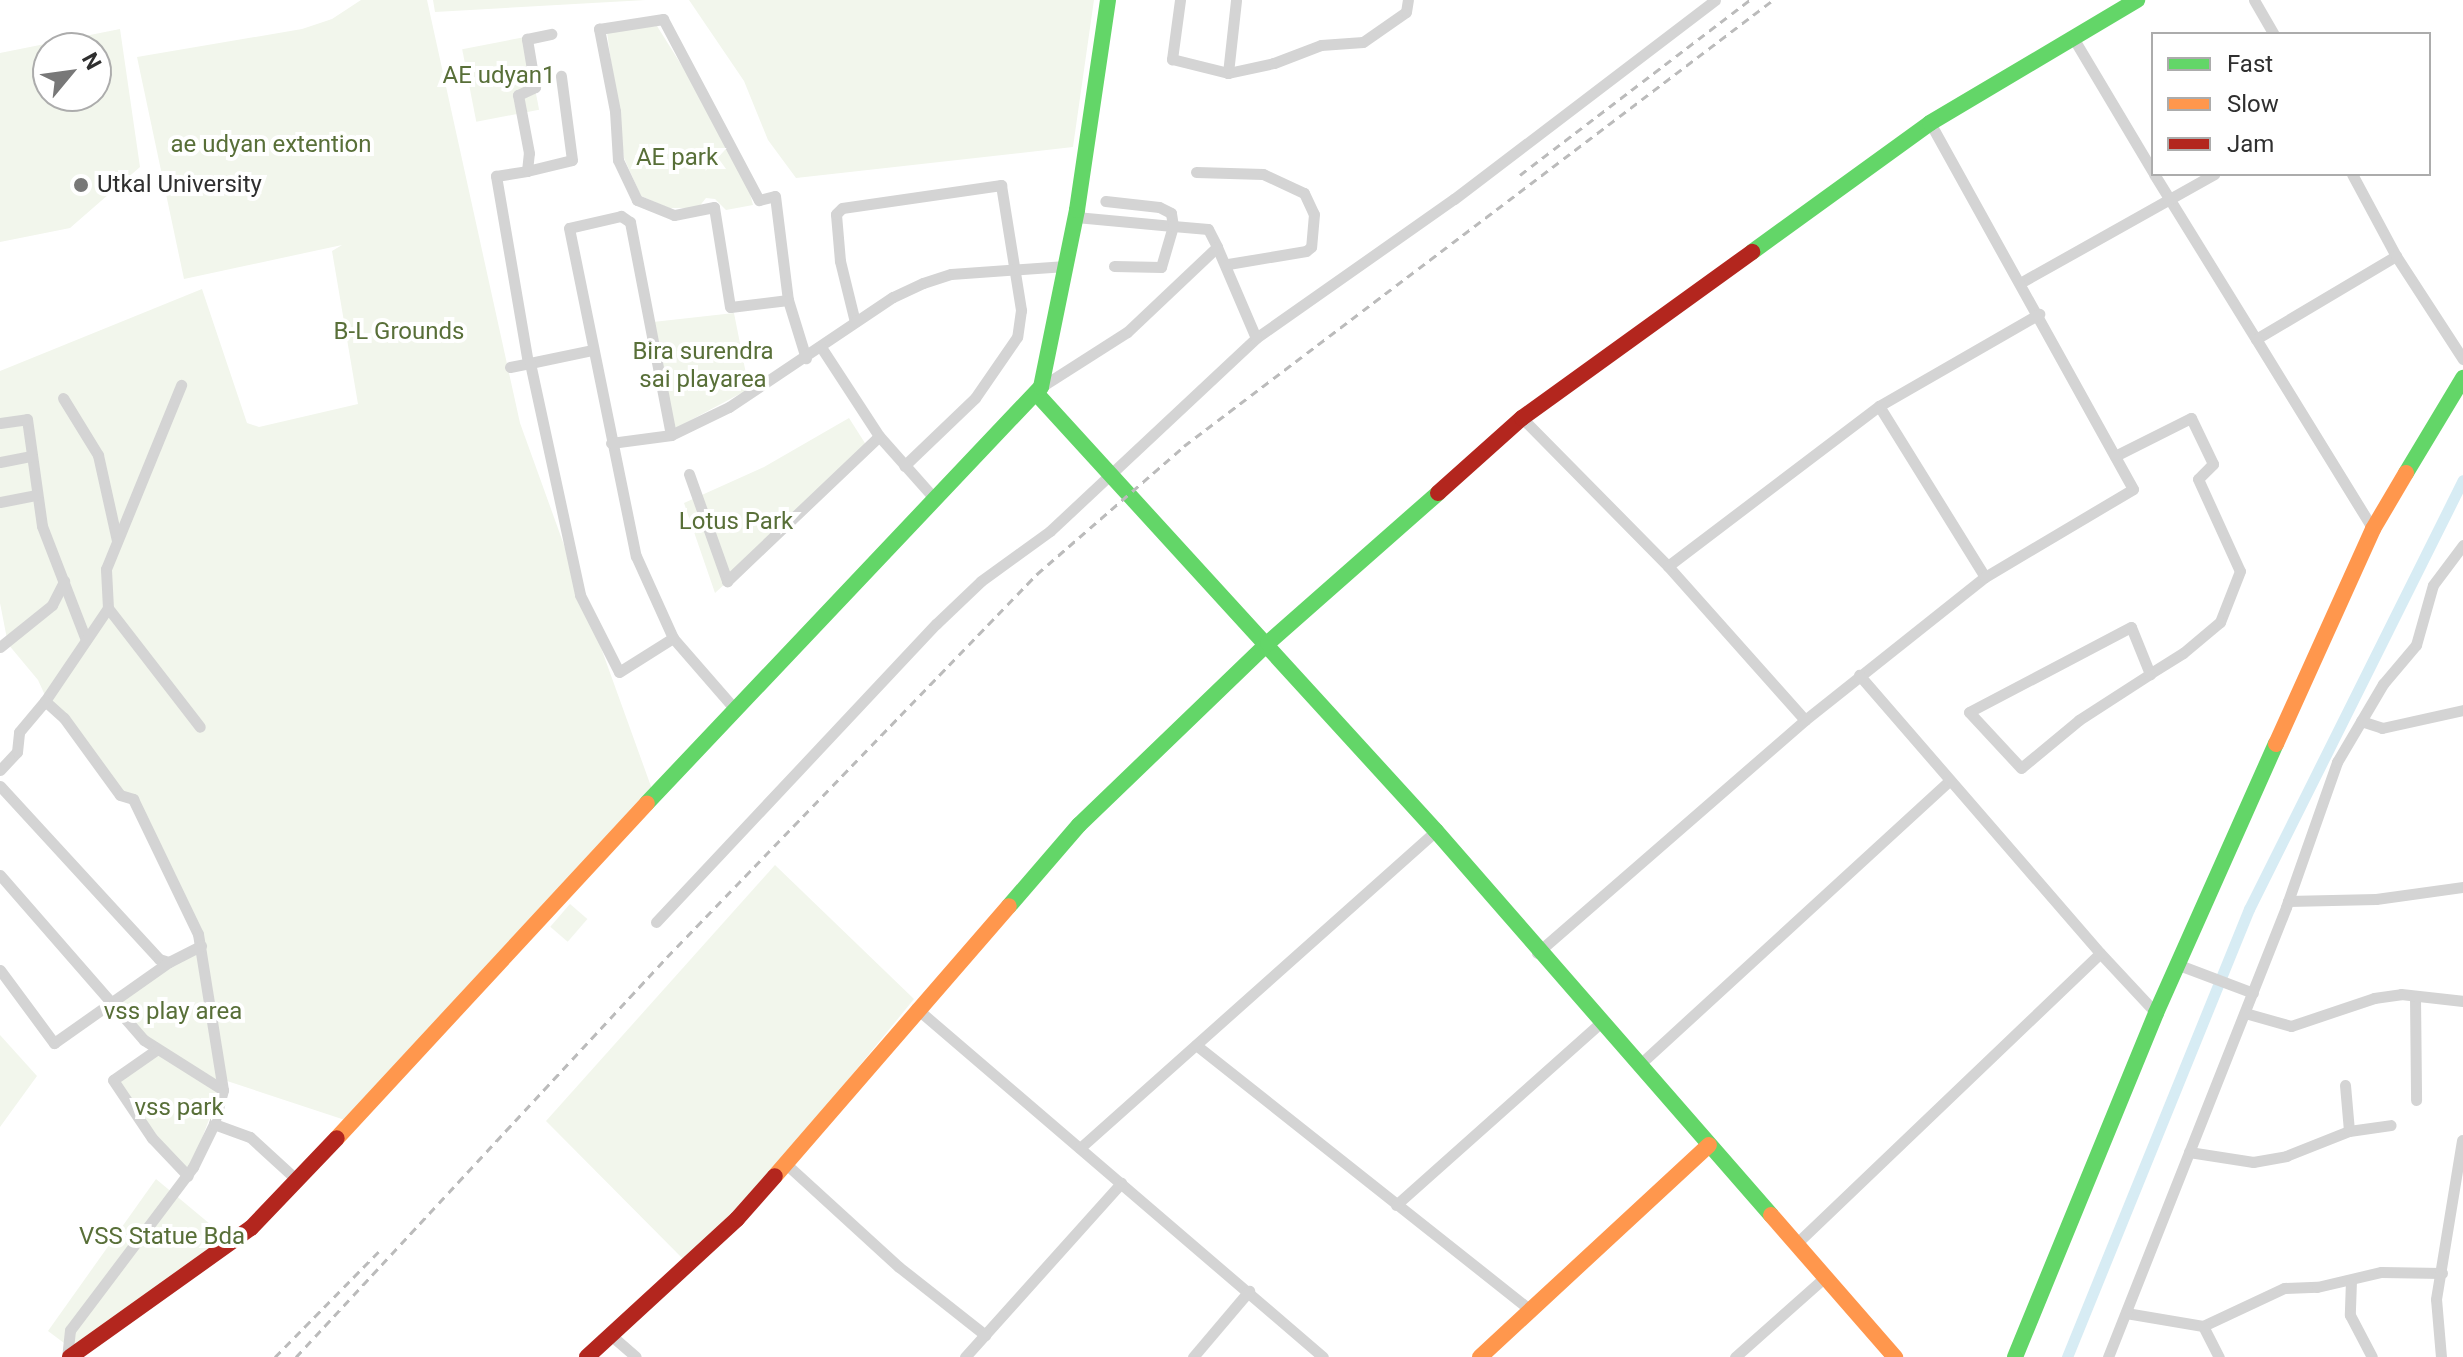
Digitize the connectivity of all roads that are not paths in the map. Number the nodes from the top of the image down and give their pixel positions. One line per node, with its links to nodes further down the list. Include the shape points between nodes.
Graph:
1 (1108, 0): 22 (street)
2 (1180, 0): 11 (street, via 1172,59)
3 (1236, 0): 11 (street)
4 (1408, 0): 11 (street, via 1406,12 1363,42 1321,45)
5 (1715, 0): 36 (street, via 1454,199)
6 (2137, 0): 10 (street)
7 (2254, 0): 8 (street)
8 (2273, 32)
9 (551, 34): 15 (street, via 527,39 535,87 518,95 529,153)
10 (2075, 41): 13 (street); 14 (street)
11 (1228, 73)
12 (561, 76): 15 (street, via 572,160)
13 (1930, 123): 32 (street); 49 (street)
14 (2151, 168)
15 (527, 171): 42 (street, via 496,176)
16 (1196, 172): 26 (street, via 1263,174 1304,193 1314,214 1311,247 1306,251)
17 (2156, 176): 21 (street)
18 (2211, 176): 21 (street)
19 (2353, 176): 25 (street)
20 (1105, 201): 23 (street, via 1159,207 1171,213)
21 (2170, 201): 32 (street); 37 (street)
22 (1076, 217): 23 (street); 27 (street)
23 (1173, 226): 24 (street, via 1208,229); 29 (street)
24 (1217, 247): 26 (street); 31 (street)
25 (2396, 256): 37 (street); 41 (street)
26 (1228, 264): 36 (street)
27 (1066, 266): 30 (street); 46 (street)
28 (1114, 266): 29 (street)
29 (1161, 267): 31 (street)
30 (1013, 269): 35 (street, via 923,283); 35 (street, via 1001,185 842,208 836,214 840,261); 57 (street, via 1021,310 1017,337 1002,366 931,445)
31 (1178, 281): 46 (street, via 1127,332)
32 (2020, 283): 34 (street)
33 (788, 300): 33 (street, via 775,196 759,200 663,19 599,29 615,111 618,160 637,200 674,215 714,207 730,307); 40 (street)
34 (2039, 314): 48 (street); 55 (street)
35 (855, 322): 38 (street)
36 (1256, 338): 59 (street)
37 (2256, 339): 63 (street)
38 (821, 347): 40 (street); 52 (street)
39 (592, 350): 42 (street); 51 (street, via 569,228 621,216 630,222); 53 (street)
40 (806, 358): 51 (street, via 729,407)
41 (2463, 359)
42 (529, 363): 43 (street); 70 (street, via 576,580 598,635 619,672)
43 (510, 367)
44 (2463, 378): 63 (street)
45 (181, 385): 64 (street)
46 (1038, 390): 59 (street); 61 (street)
47 (63, 398): 64 (street, via 98,455)
48 (1879, 406): 66 (street); 67 (street)
49 (1522, 418): 66 (street); 72 (street)
50 (0, 423): 54 (street, via 27,419)
51 (671, 435): 53 (street)
52 (879, 436): 57 (street); 58 (street, via 727,581)
53 (611, 443): 70 (street, via 636,556)
54 (31, 456): 56 (street); 60 (street)
55 (2115, 456): 67 (street, via 2133,489); 74 (street, via 2191,418 2213,464 2198,479 2240,571 2220,622)
56 (0, 462)
57 (904, 466): 61 (street)
58 (689, 474)
59 (1106, 474): 72 (street); 89 (street, via 1050,531 981,581 936,624)
60 (35, 495): 62 (street); 68 (street)
61 (934, 498): 77 (street)
62 (0, 502)
63 (2373, 529): 94 (street)
64 (117, 541): 69 (street, via 106,569)
65 (2463, 545): 80 (street, via 2433,585 2416,645 2400,659)
66 (1668, 566): 79 (street)
67 (1985, 577): 75 (street)
68 (64, 581): 71 (street); 73 (street, via 52,605)
69 (108, 608): 71 (street); 81 (street)
70 (673, 638): 77 (street)
71 (86, 640): 76 (street)
72 (1268, 643): 85 (street); 100 (street, via 1079,825)
73 (0, 647)
74 (2150, 674): 74 (street, via 2079,720 2021,768 1969,712 2131,627)
75 (1859, 675): 79 (street); 83 (street)
76 (45, 701): 82 (street, via 19,732 17,752); 90 (street, via 64,718 120,795 133,799)
77 (733, 707): 119 (street, via 472,997)
78 (2463, 710): 80 (street, via 2382,728)
79 (1805, 720): 91 (street)
80 (2361, 721): 88 (street, via 2337,762)
81 (200, 727)
82 (0, 770)
83 (1950, 780): 92 (street); 106 (street)
84 (0, 786): 93 (street, via 159,959)
85 (1436, 831): 91 (street); 104 (street)
86 (0, 875): 99 (street)
87 (2463, 887): 88 (street, via 2376,899)
88 (2288, 901): 96 (street)
89 (656, 922)
90 (201, 946): 93 (street); 108 (street)
91 (1537, 953): 103 (street)
92 (2100, 953): 101 (street); 122 (street)
93 (169, 962): 99 (street)
94 (2179, 965): 96 (street); 101 (street)
95 (0, 970): 99 (street, via 54,1043)
96 (2247, 990): 102 (street)
97 (2415, 996): 98 (street); 102 (street, via 2374,998 2291,1026); 109 (street)
98 (2463, 1001)
99 (112, 1004): 105 (street)
100 (916, 1008): 115 (street); 117 (street)
101 (2156, 1013): 141 (street)
102 (2245, 1013): 116 (street)
103 (1600, 1023): 106 (street); 121 (street)
104 (1196, 1045): 115 (street); 121 (street)
105 (156, 1050): 108 (street); 118 (street, via 113,1080 152,1138)
106 (1638, 1066): 114 (street)
107 (2342, 1087): 112 (street)
108 (223, 1090): 110 (street)
109 (2416, 1100)
110 (214, 1124): 118 (street); 119 (street, via 250,1137)
111 (2391, 1125): 112 (street)
112 (2349, 1131): 116 (street, via 2286,1156 2253,1162)
113 (2462, 1140): 123 (street)
114 (1709, 1145): 122 (street); 127 (street)
115 (1080, 1148): 120 (street)
116 (2189, 1152): 128 (street)
117 (785, 1163): 130 (street, via 899,1267); 131 (street, via 737,1219)
118 (188, 1176): 132 (street, via 70,1330)
119 (297, 1180): 132 (street, via 251,1228)
120 (1121, 1183): 126 (street); 130 (street)
121 (1396, 1205): 127 (street)
122 (1797, 1243): 124 (street)
123 (2442, 1273): 125 (street, via 2381,1272); 145 (street, via 2436,1299)
124 (1824, 1278): 139 (street); 140 (street)
125 (2351, 1280): 129 (street, via 2284,1288); 144 (street, via 2350,1315)
126 (1249, 1291): 136 (street); 137 (street)
127 (1530, 1310): 138 (street)
128 (2126, 1313): 129 (street); 142 (street)
129 (2203, 1326): 143 (street)
130 (985, 1335): 135 (street)
131 (613, 1337): 133 (street); 134 (street)
132 (68, 1357)
133 (587, 1357)
134 (636, 1357)
135 (965, 1357)
136 (1193, 1357)
137 (1323, 1357)
138 (1480, 1357)
139 (1735, 1357)
140 (1895, 1357)
141 (2015, 1357)
142 (2108, 1357)
143 (2219, 1357)
144 (2372, 1357)
145 (2441, 1357)

